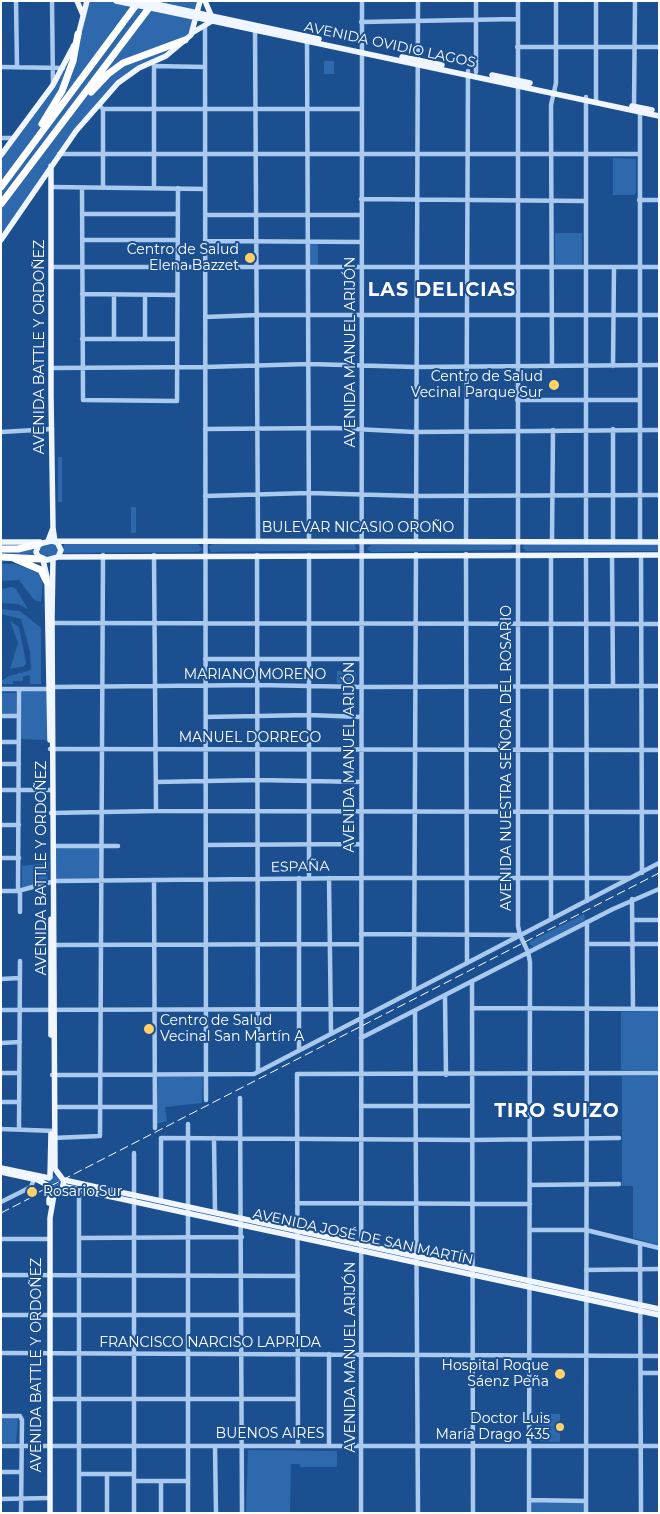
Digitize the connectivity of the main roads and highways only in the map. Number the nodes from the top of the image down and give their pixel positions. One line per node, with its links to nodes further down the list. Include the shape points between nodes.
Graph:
1 (77, 1): 9 (main road)
2 (87, 1): 9 (main road)
3 (116, 1): 8 (main road, AVENIDA OVIDIO LAGOS, bridge)
4 (141, 1): 8 (main road, AVENIDA OVIDIO LAGOS, bridge); 20 (highway)
5 (154, 1): 19 (highway)
6 (200, 1): 10 (main road)
7 (204, 1): 11 (main road)
8 (163, 8): 10 (main road, AVENIDA OVIDIO LAGOS)
9 (82, 15): 12 (main road)
10 (197, 15): 11 (main road, AVENIDA OVIDIO LAGOS); 13 (main road)
11 (212, 18): 13 (main road); 14 (main road, AVENIDA OVIDIO LAGOS)
12 (78, 34): 20 (highway, via 62,91); 21 (main road, via 53,85)
13 (188, 37): 19 (highway, via 124,63 97,85); 22 (main road, via 166,56 118,83)
14 (468, 72): 15 (main road, AVENIDA OVIDIO LAGOS); 15 (main road, AVENIDA OVIDIO LAGOS)
15 (517, 82): 16 (main road, AVENIDA OVIDIO LAGOS)
16 (638, 109): 17 (main road, AVENIDA OVIDIO LAGOS); 18 (main road, AVENIDA OVIDIO LAGOS)
17 (659, 112)
18 (659, 116)
19 (58, 127): 24 (highway)
20 (34, 142): 23 (highway)
21 (1, 155)
22 (52, 166): 25 (main road); 26 (main road, AVENIDA BATTLE Y ORDOÑEZ)
23 (1, 187)
24 (1, 204)
25 (1, 240)
26 (53, 528): 28 (main road, AVENIDA BATTLE Y ORDOÑEZ); 29 (main road, AVENIDA BATTLE Y ORDOÑEZ)
27 (1, 542): 28 (main road)
28 (43, 542): 29 (main road); 31 (highway, via 18,549); 35 (main road, via 36,552)
29 (56, 542): 30 (main road, BULEVAR NICASIO OROÑO); 34 (main road, via 61,550)
30 (659, 542)
31 (1, 549)
32 (659, 555): 34 (main road, BULEVAR NICASIO OROÑO, via 103,555)
33 (5, 558): 35 (highway); 36 (highway, via 41,570)
34 (56, 558): 35 (main road); 37 (main road, AVENIDA BATTLE Y ORDOÑEZ)
35 (42, 560): 36 (main road, AVENIDA BATTLE Y ORDOÑEZ)
36 (47, 582): 37 (main road, AVENIDA BATTLE Y ORDOÑEZ)
37 (50, 688): 38 (main road, AVENIDA BATTLE Y ORDOÑEZ)
38 (52, 749): 39 (main road, AVENIDA BATTLE Y ORDOÑEZ); 39 (main road, AVENIDA BATTLE Y ORDOÑEZ)
39 (52, 813): 40 (main road, AVENIDA BATTLE Y ORDOÑEZ); 40 (main road, AVENIDA BATTLE Y ORDOÑEZ)
40 (53, 882): 41 (main road, AVENIDA BATTLE Y ORDOÑEZ)
41 (53, 1075): 42 (main road, AVENIDA BATTLE Y ORDOÑEZ); 42 (main road, AVENIDA BATTLE Y ORDOÑEZ)
42 (53, 1135): 45 (main road, AVENIDA BATTLE Y ORDOÑEZ); 46 (main road, AVENIDA BATTLE Y ORDOÑEZ, via 55,1169)
43 (1, 1168): 45 (main road)
44 (1, 1172): 47 (main road)
45 (50, 1177): 46 (main road, AVENIDA JOSÉ DE SAN MARTÍN); 47 (main road, AVENIDA BATTLE Y ORDOÑEZ)
46 (62, 1178): 48 (main road, AVENIDA BATTLE Y ORDOÑEZ); 49 (main road, AVENIDA JOSÉ DE SAN MARTÍN)
47 (48, 1187): 48 (main road, AVENIDA JOSÉ DE SAN MARTÍN); 51 (main road, AVENIDA BATTLE Y ORDOÑEZ)
48 (60, 1191): 49 (main road, AVENIDA JOSÉ DE SAN MARTÍN, via 71,1187); 51 (main road, AVENIDA BATTLE Y ORDOÑEZ, via 51,1200)
49 (133, 1198): 50 (main road, AVENIDA JOSÉ DE SAN MARTÍN); 50 (main road, AVENIDA JOSÉ DE SAN MARTÍN, via 161,1200)
50 (188, 1209): 52 (main road, AVENIDA JOSÉ DE SAN MARTÍN); 52 (main road, AVENIDA JOSÉ DE SAN MARTÍN, via 215,1212)
51 (50, 1218): 56 (main road, AVENIDA BATTLE Y ORDOÑEZ)
52 (242, 1221): 53 (main road, AVENIDA JOSÉ DE SAN MARTÍN)
53 (641, 1308): 54 (main road, AVENIDA JOSÉ DE SAN MARTÍN); 55 (main road, AVENIDA JOSÉ DE SAN MARTÍN)
54 (659, 1309)
55 (659, 1314)
56 (50, 1513)

